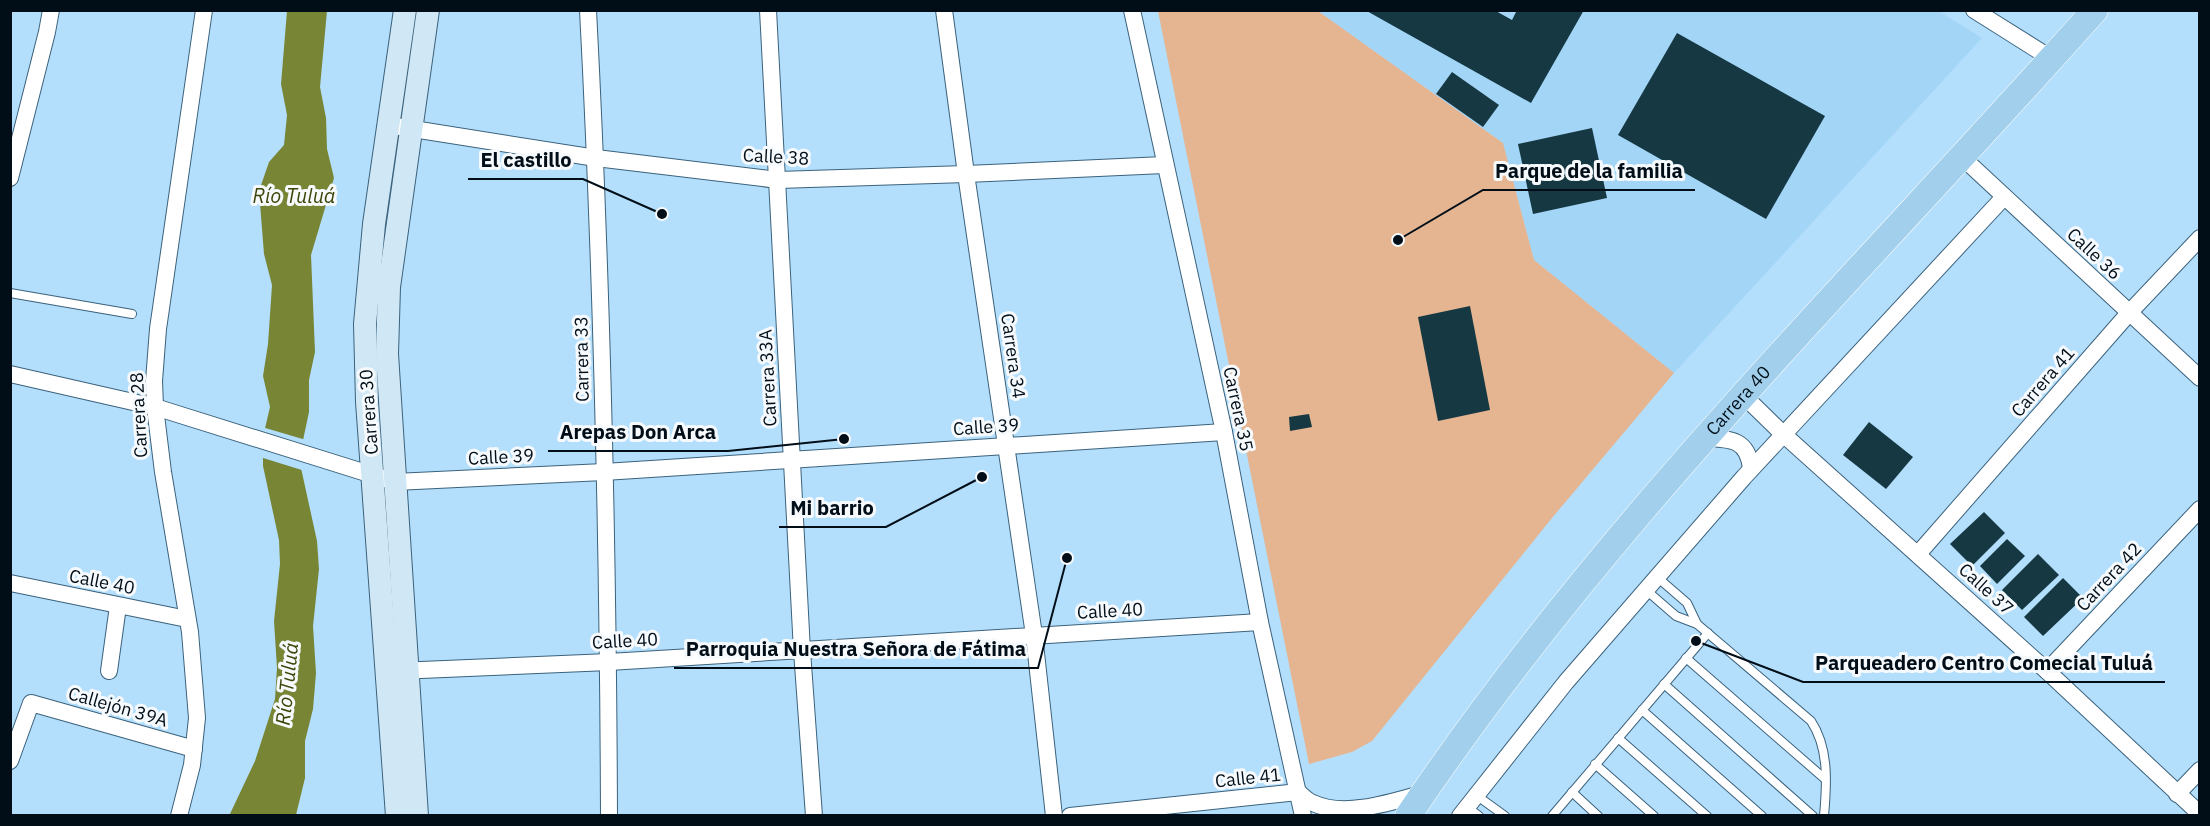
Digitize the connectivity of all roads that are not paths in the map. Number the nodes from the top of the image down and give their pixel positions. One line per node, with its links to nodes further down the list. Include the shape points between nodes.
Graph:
1 (51, 10): 18 (street)
2 (204, 10): 28 (street, Carrera 28, via 158,329)
3 (405, 10): 12 (main road, Carrera 30)
4 (428, 10): 13 (main road, Carrera 30)
5 (588, 10): 15 (street, Carrera 33)
6 (768, 10): 19 (street, Carrera 33A)
7 (945, 10): 17 (street, Carrera 34)
8 (1132, 10): 16 (street, Carrera 35)
9 (1974, 10): 11 (street)
10 (2095, 10): 11 (main road, Carrera 40)
11 (2052, 59): 14 (main road, Carrera 40)
12 (388, 125): 13 (street, Calle 38); 36 (main road, Carrera 30, via 365,324 367,402)
13 (411, 127): 15 (street, Calle 38); 36 (main road, Carrera 30, via 390,276)
14 (1963, 158): 20 (street, Calle 36); 27 (main road, Carrera 40)
15 (596, 159): 19 (street, Calle 38); 35 (street, Carrera 33)
16 (1164, 165): 17 (street, Calle 38); 29 (street, Carrera 35)
17 (966, 174): 19 (street, Calle 38); 32 (street, Carrera 34)
18 (10, 178)
19 (778, 180): 33 (street, Carrera 33A)
20 (2004, 197): 23 (street, Calle 36); 30 (street)
21 (2199, 238): 23 (street, Carrera 41)
22 (10, 293): 24 (lane)
23 (2129, 313): 26 (street, Calle 36); 38 (street, Carrera 41)
24 (132, 314)
25 (10, 374): 28 (street, Calle 39)
26 (2199, 378)
27 (1744, 396): 30 (street, Calle 37); 31 (main road, Carrera 40)
28 (155, 407): 36 (street, Calle 39); 43 (street, Carrera 28)
29 (1224, 432): 32 (street, Calle 39); 44 (street, Carrera 35)
30 (1783, 434): 34 (street); 38 (street, Calle 37)
31 (1705, 438): 34 (street, via 1725,439 1745,447); 64 (main road, Carrera 40, via 1501,686)
32 (1006, 445): 33 (street, Calle 39); 47 (street, Carrera 34)
33 (792, 458): 35 (street, Calle 39); 48 (street, Carrera 33A)
34 (1751, 469): 39 (street)
35 (604, 472): 36 (street, Calle 39); 50 (street, Carrera 33)
36 (385, 479): 52 (main road, Carrera 30)
37 (2199, 509): 53 (street, Carrera 42)
38 (1918, 554): 53 (street, Calle 37)
39 (1657, 577): 41 (street); 45 (lane, via 1687,603)
40 (10, 584): 42 (street, Calle 40)
41 (1646, 590): 45 (lane, via 1676,616); 66 (street, via 1566,682)
42 (118, 606): 43 (street, Calle 40); 51 (street)
43 (187, 619): 57 (street, Carrera 28, via 196,682)
44 (1260, 622): 47 (street, Calle 40); 62 (street, Carrera 35)
45 (1697, 624): 46 (lane)
46 (1708, 633): 49 (lane); 61 (lane, via 1811,721 1825,750)
47 (1034, 635): 48 (street, Calle 40); 74 (street, Carrera 34)
48 (802, 651): 50 (street, Calle 40); 73 (street, Carrera 33A)
49 (1686, 658): 54 (lane); 61 (lane)
50 (609, 662): 52 (street, Calle 40); 72 (street, Carrera 33)
51 (109, 671)
52 (397, 671): 70 (main road, Carrera 30); 71 (main road, Carrera 30)
53 (2047, 671): 65 (street, Calle 37)
54 (1664, 684): 55 (lane); 84 (lane)
55 (1642, 710): 56 (lane); 83 (lane)
56 (1618, 738): 59 (lane); 82 (lane)
57 (194, 748): 58 (street, Callejón 39A, via 31,703); 69 (street, Carrera 28)
58 (10, 761)
59 (1595, 764): 63 (lane); 81 (lane)
60 (2199, 770): 65 (street)
61 (1825, 779): 85 (lane)
62 (1298, 792): 64 (street, Calle 41, via 1313,803 1336,809 1380,805); 67 (street, Calle 41); 76 (street, Carrera 35)
63 (1572, 792): 79 (lane); 80 (lane)
64 (1424, 793): 77 (main road, Carrera 40)
65 (2177, 794): 68 (street, Calle 37)
66 (1470, 808): 78 (lane)
67 (1183, 810): 75 (street, Calle 41)
68 (2199, 814)
69 (179, 816)
70 (397, 816)
71 (417, 816)
72 (609, 816)
73 (814, 816)
74 (1054, 816)
75 (1070, 816)
76 (1303, 816)
77 (1408, 816)
78 (1505, 816)
79 (1552, 816)
80 (1599, 816)
81 (1654, 816)
82 (1707, 816)
83 (1762, 816)
84 (1814, 816)
85 (1824, 816)

